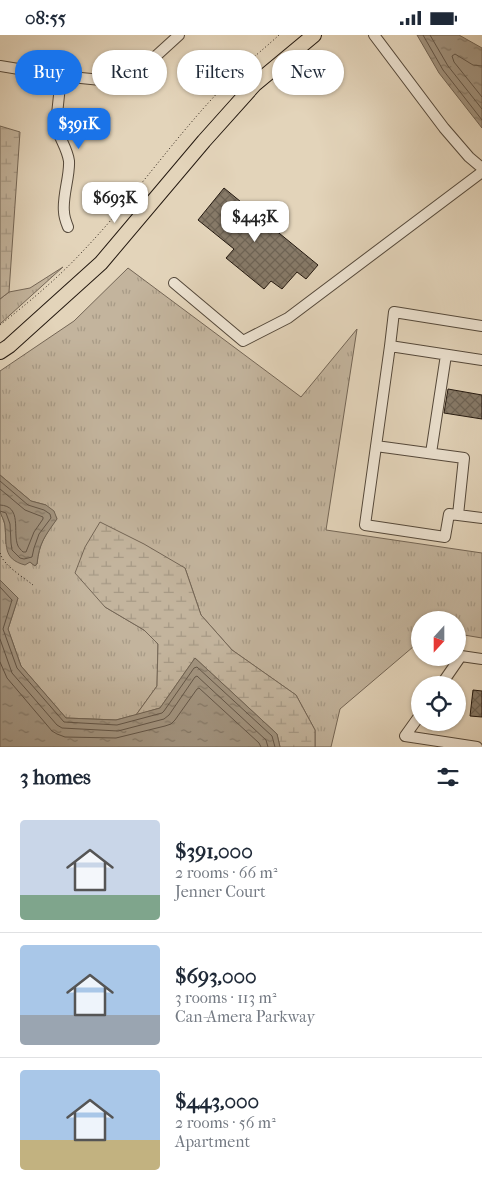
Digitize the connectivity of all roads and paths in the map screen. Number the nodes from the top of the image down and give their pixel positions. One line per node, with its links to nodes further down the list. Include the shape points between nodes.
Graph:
1 (179, 35): 7 (street, via 134,72 114,79)
2 (279, 35): 12 (path, via 210,101 83,251 52,282)
3 (314, 35): 15 (main road, via 255,84 101,263)
4 (373, 36): 9 (street, via 444,128)
5 (0, 66): 6 (street)
6 (15, 68)
7 (82, 78)
8 (59, 95): 10 (street, via 57,131 66,149 69,167 63,210)
9 (482, 170): 11 (street, via 288,318 244,341)
10 (68, 227)
11 (174, 283)
12 (0, 325)
13 (482, 327): 14 (street, via 394,313)
14 (390, 346): 16 (street); 18 (street)
15 (0, 352)
16 (446, 355): 17 (street); 19 (street)
17 (482, 360)
18 (376, 446): 19 (street); 20 (street, via 365,525 445,537 449,514)
19 (431, 453): 20 (street, via 464,458)
20 (458, 515): 21 (street)
21 (482, 518)
22 (0, 553): 23 (path, via 8,565)
23 (32, 585)
24 (482, 659): 25 (street, via 461,656)
25 (447, 676)
26 (411, 727): 27 (street, via 405,735)
27 (477, 747)

